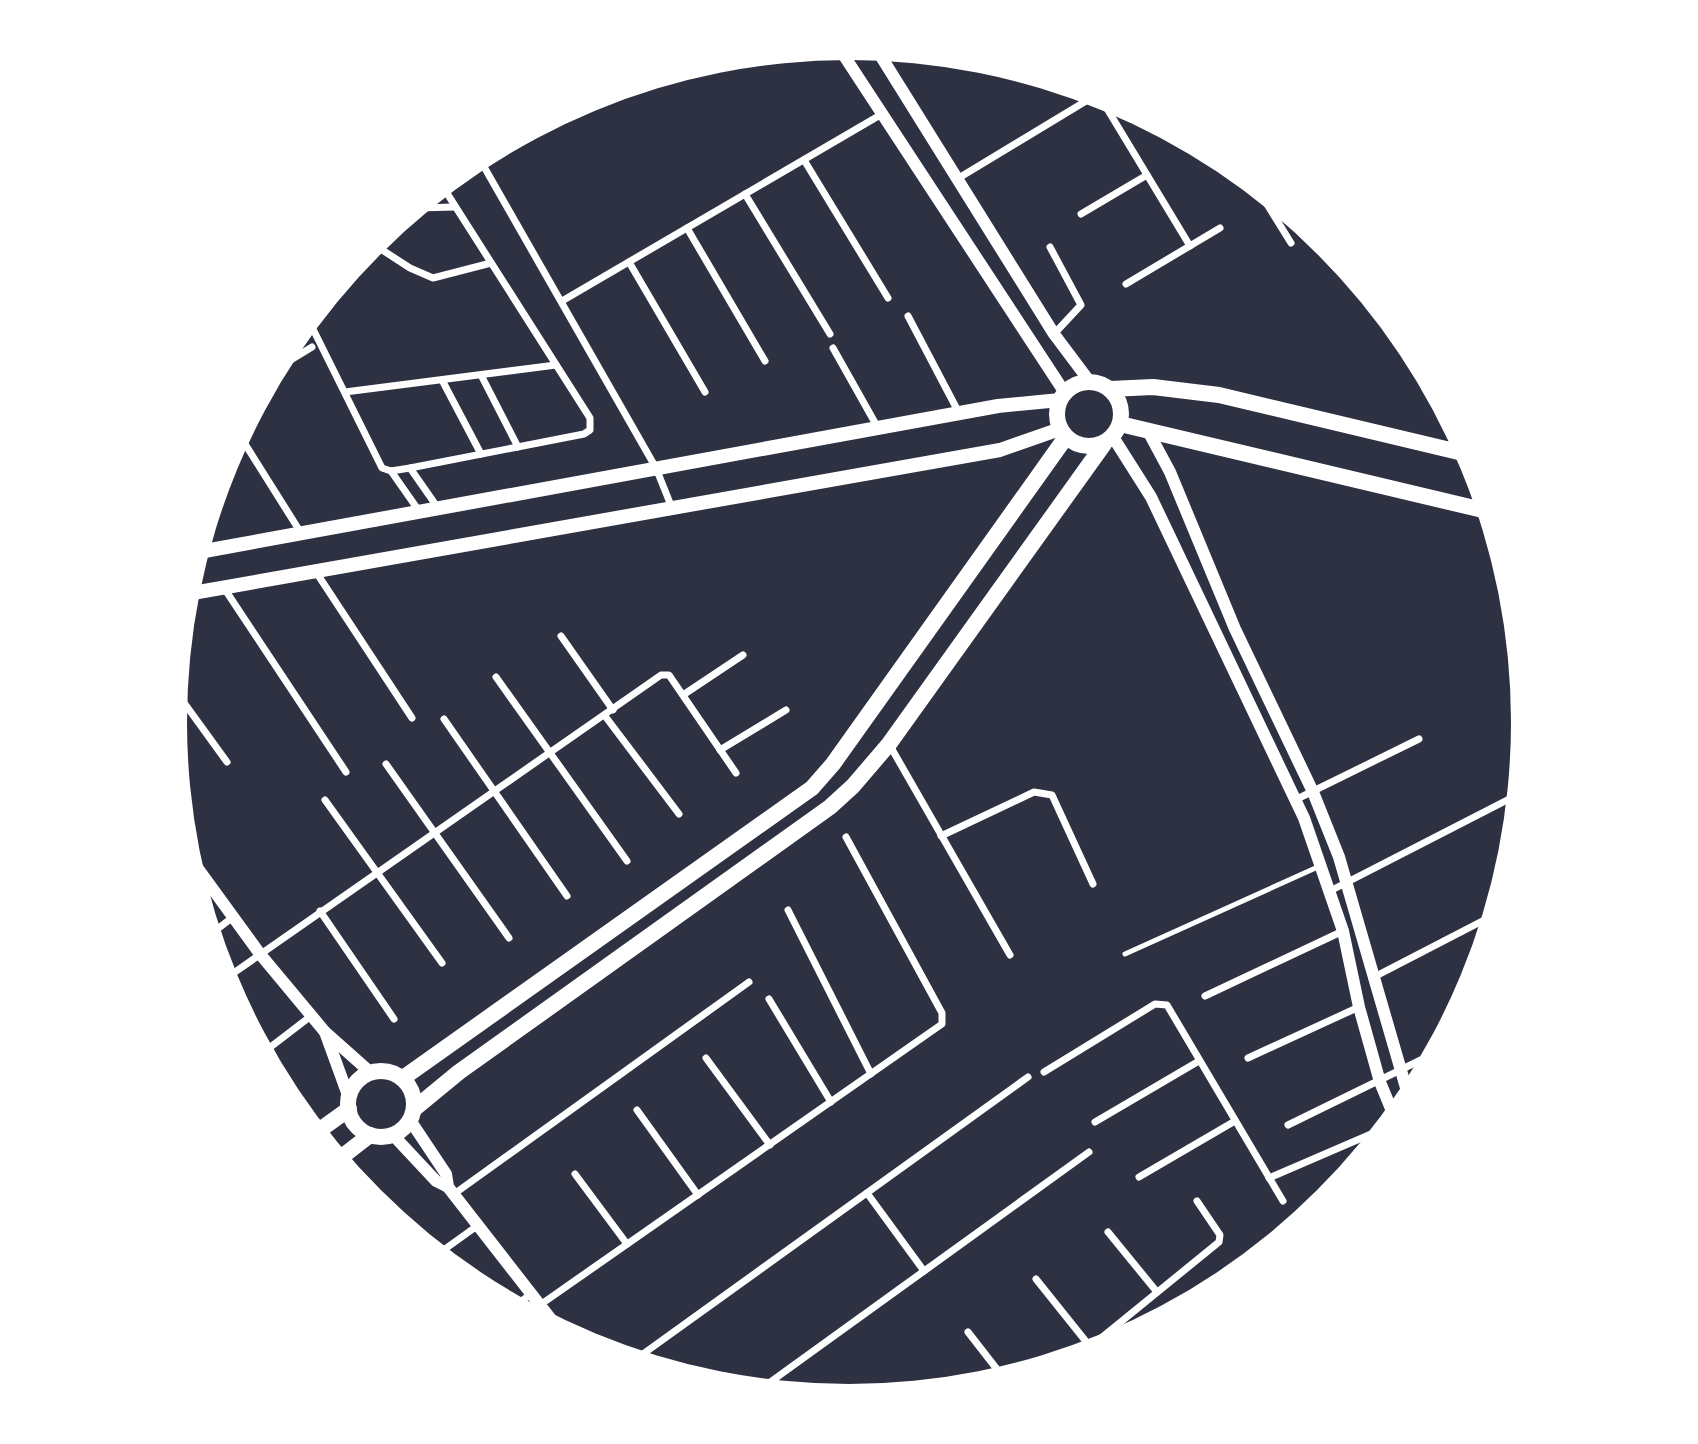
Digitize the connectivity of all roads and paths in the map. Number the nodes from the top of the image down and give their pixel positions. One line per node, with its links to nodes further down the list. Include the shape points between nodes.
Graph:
1 (847, 60): 5 (street)
2 (884, 61): 9 (street)
3 (1085, 104): 9 (street)
4 (1108, 112): 8 (street)
5 (882, 114): 6 (street); 42 (street)
6 (804, 159): 10 (street); 25 (street)
7 (485, 168): 26 (street)
8 (1147, 175): 15 (street); 19 (street)
9 (957, 179): 30 (street)
10 (745, 194): 16 (street); 29 (street)
11 (448, 195): 12 (street)
12 (455, 206): 13 (street); 23 (street)
13 (432, 207)
14 (1272, 213): 18 (street)
15 (1081, 214)
16 (687, 228): 22 (street); 34 (street)
17 (1220, 228): 19 (street)
18 (1291, 243)
19 (1189, 246): 24 (street)
20 (1049, 247): 30 (street, via 1081,306)
21 (384, 251): 23 (street, via 433,278)
22 (629, 262): 26 (street); 41 (street)
23 (491, 263): 35 (street)
24 (1126, 284)
25 (888, 298)
26 (562, 301): 53 (street)
27 (908, 316): 43 (street)
28 (314, 331): 40 (street)
29 (830, 334)
30 (1054, 334): 38 (street)
31 (312, 347): 33 (street)
32 (833, 348): 44 (street)
33 (296, 357)
34 (765, 361)
35 (556, 365): 36 (street); 49 (street, via 590,418 590,429)
36 (481, 375): 37 (street); 49 (street)
37 (442, 380): 40 (street); 51 (street)
38 (1090, 382): 39 (main road); 42 (main road)
39 (1110, 389): 47 (main road, via 1121,405); 50 (main road, via 1153,387 1219,395)
40 (345, 392): 54 (street, via 379,464)
41 (705, 392)
42 (1063, 396): 43 (main road); 46 (main road, via 1057,414)
43 (959, 413): 44 (main road)
44 (878, 428): 53 (main road)
45 (1147, 431): 47 (main road); 57 (main road); 82 (street, via 1170,472 1235,629)
46 (1063, 433): 47 (main road, via 1084,446); 56 (main road, via 1000,450); 129 (main road, via 812,788)
47 (1112, 435): 75 (main road); 85 (street, via 1151,497)
48 (247, 447): 59 (street)
49 (518, 447): 51 (street)
50 (1453, 451)
51 (481, 454): 52 (street)
52 (410, 468): 54 (street); 55 (street)
53 (656, 468): 55 (main road); 56 (street)
54 (391, 471): 58 (street)
55 (438, 508): 58 (main road)
56 (673, 508): 61 (main road)
57 (1476, 508)
58 (419, 512): 59 (main road)
59 (301, 533): 60 (main road)
60 (209, 550)
61 (315, 572): 62 (main road); 72 (street)
62 (224, 588): 63 (main road); 80 (street)
63 (199, 592)
64 (561, 636): 69 (street)
65 (743, 655): 67 (street)
66 (496, 677): 77 (street)
67 (683, 695): 69 (street, via 665,674); 76 (street)
68 (187, 707): 78 (street)
69 (613, 710): 71 (street)
70 (786, 710): 76 (street)
71 (605, 716): 77 (street); 87 (street)
72 (412, 718)
73 (444, 719): 83 (street)
74 (1419, 739): 82 (street)
75 (889, 744): 89 (street); 136 (main road, via 830,807 611,960 459,1072)
76 (720, 750): 81 (street)
77 (552, 753): 83 (street); 91 (street)
78 (227, 762)
79 (386, 764): 88 (street)
80 (346, 772)
81 (736, 773)
82 (1313, 792): 85 (street); 95 (street)
83 (495, 793): 88 (street); 98 (street)
84 (325, 800): 93 (street)
85 (1295, 800): 92 (street)
86 (1507, 800): 95 (street)
87 (679, 814)
88 (436, 834): 93 (street); 105 (street)
89 (942, 836): 96 (street, via 1034,792 1047,792); 108 (street)
90 (846, 837): 127 (street, via 944,1018 942,1024)
91 (627, 862)
92 (1321, 865): 97 (street); 107 (lane)
93 (375, 873): 100 (street); 109 (street)
94 (206, 880): 101 (street)
95 (1348, 882): 97 (street); 111 (street)
96 (1093, 884)
97 (1330, 891): 104 (street)
98 (567, 896)
99 (788, 910): 127 (street)
100 (320, 911): 106 (street); 117 (street)
101 (233, 918): 103 (street); 106 (street)
102 (1480, 922): 111 (street)
103 (220, 927)
104 (1343, 930): 113 (street); 115 (street)
105 (509, 938)
106 (260, 954): 110 (street); 116 (street)
107 (1125, 954)
108 (1010, 956)
109 (442, 963)
110 (235, 972)
111 (1376, 976): 126 (street)
112 (749, 982): 150 (street)
113 (1205, 996)
114 (769, 999): 132 (street)
115 (1359, 1007): 121 (street); 130 (street)
116 (311, 1016): 118 (street); 119 (street)
117 (394, 1019)
118 (325, 1032): 124 (street); 133 (street)
119 (271, 1046)
120 (706, 1058): 144 (street)
121 (1248, 1058)
122 (1199, 1061): 125 (street, via 1167,1005 1160,1003); 137 (street); 138 (street)
123 (1417, 1062): 126 (street)
124 (370, 1072): 129 (main road, via 382,1070); 133 (main road, via 353,1087)
125 (1044, 1072)
126 (1399, 1072): 130 (street); 131 (street)
127 (872, 1074): 132 (street)
128 (1028, 1077): 151 (street)
129 (403, 1078): 136 (main road, via 411,1087)
130 (1380, 1082): 134 (street); 139 (street)
131 (1404, 1084)
132 (831, 1102): 144 (street)
133 (349, 1104): 140 (main road); 141 (main road, via 352,1120)
134 (1389, 1105)
135 (638, 1110): 152 (street)
136 (412, 1115): 142 (main road); 150 (street)
137 (1236, 1121): 148 (street); 149 (street)
138 (1096, 1122)
139 (1288, 1125)
140 (324, 1126)
141 (370, 1135): 142 (main road); 146 (main road)
142 (393, 1135): 150 (street, via 436,1181)
143 (1366, 1136): 149 (street)
144 (769, 1145): 152 (street)
145 (1089, 1152): 159 (street)
146 (346, 1153)
147 (575, 1174): 157 (street)
148 (1139, 1177)
149 (1269, 1178): 154 (street)
150 (451, 1190): 155 (street)
151 (867, 1193): 159 (street); 169 (street)
152 (698, 1195): 157 (street)
153 (1196, 1201): 161 (street, via 1221,1238)
154 (1283, 1201)
155 (477, 1226): 158 (street); 162 (street)
156 (1108, 1233): 161 (street)
157 (627, 1244): 164 (street)
158 (446, 1248)
159 (924, 1271): 171 (street)
160 (1036, 1279): 168 (street)
161 (1157, 1292): 166 (street)
162 (531, 1294): 163 (street); 164 (street)
163 (524, 1299)
164 (540, 1305): 165 (street)
165 (543, 1309)
166 (1113, 1329)
167 (968, 1332): 170 (street)
168 (1085, 1341)
169 (646, 1352)
170 (996, 1368)
171 (773, 1380)

